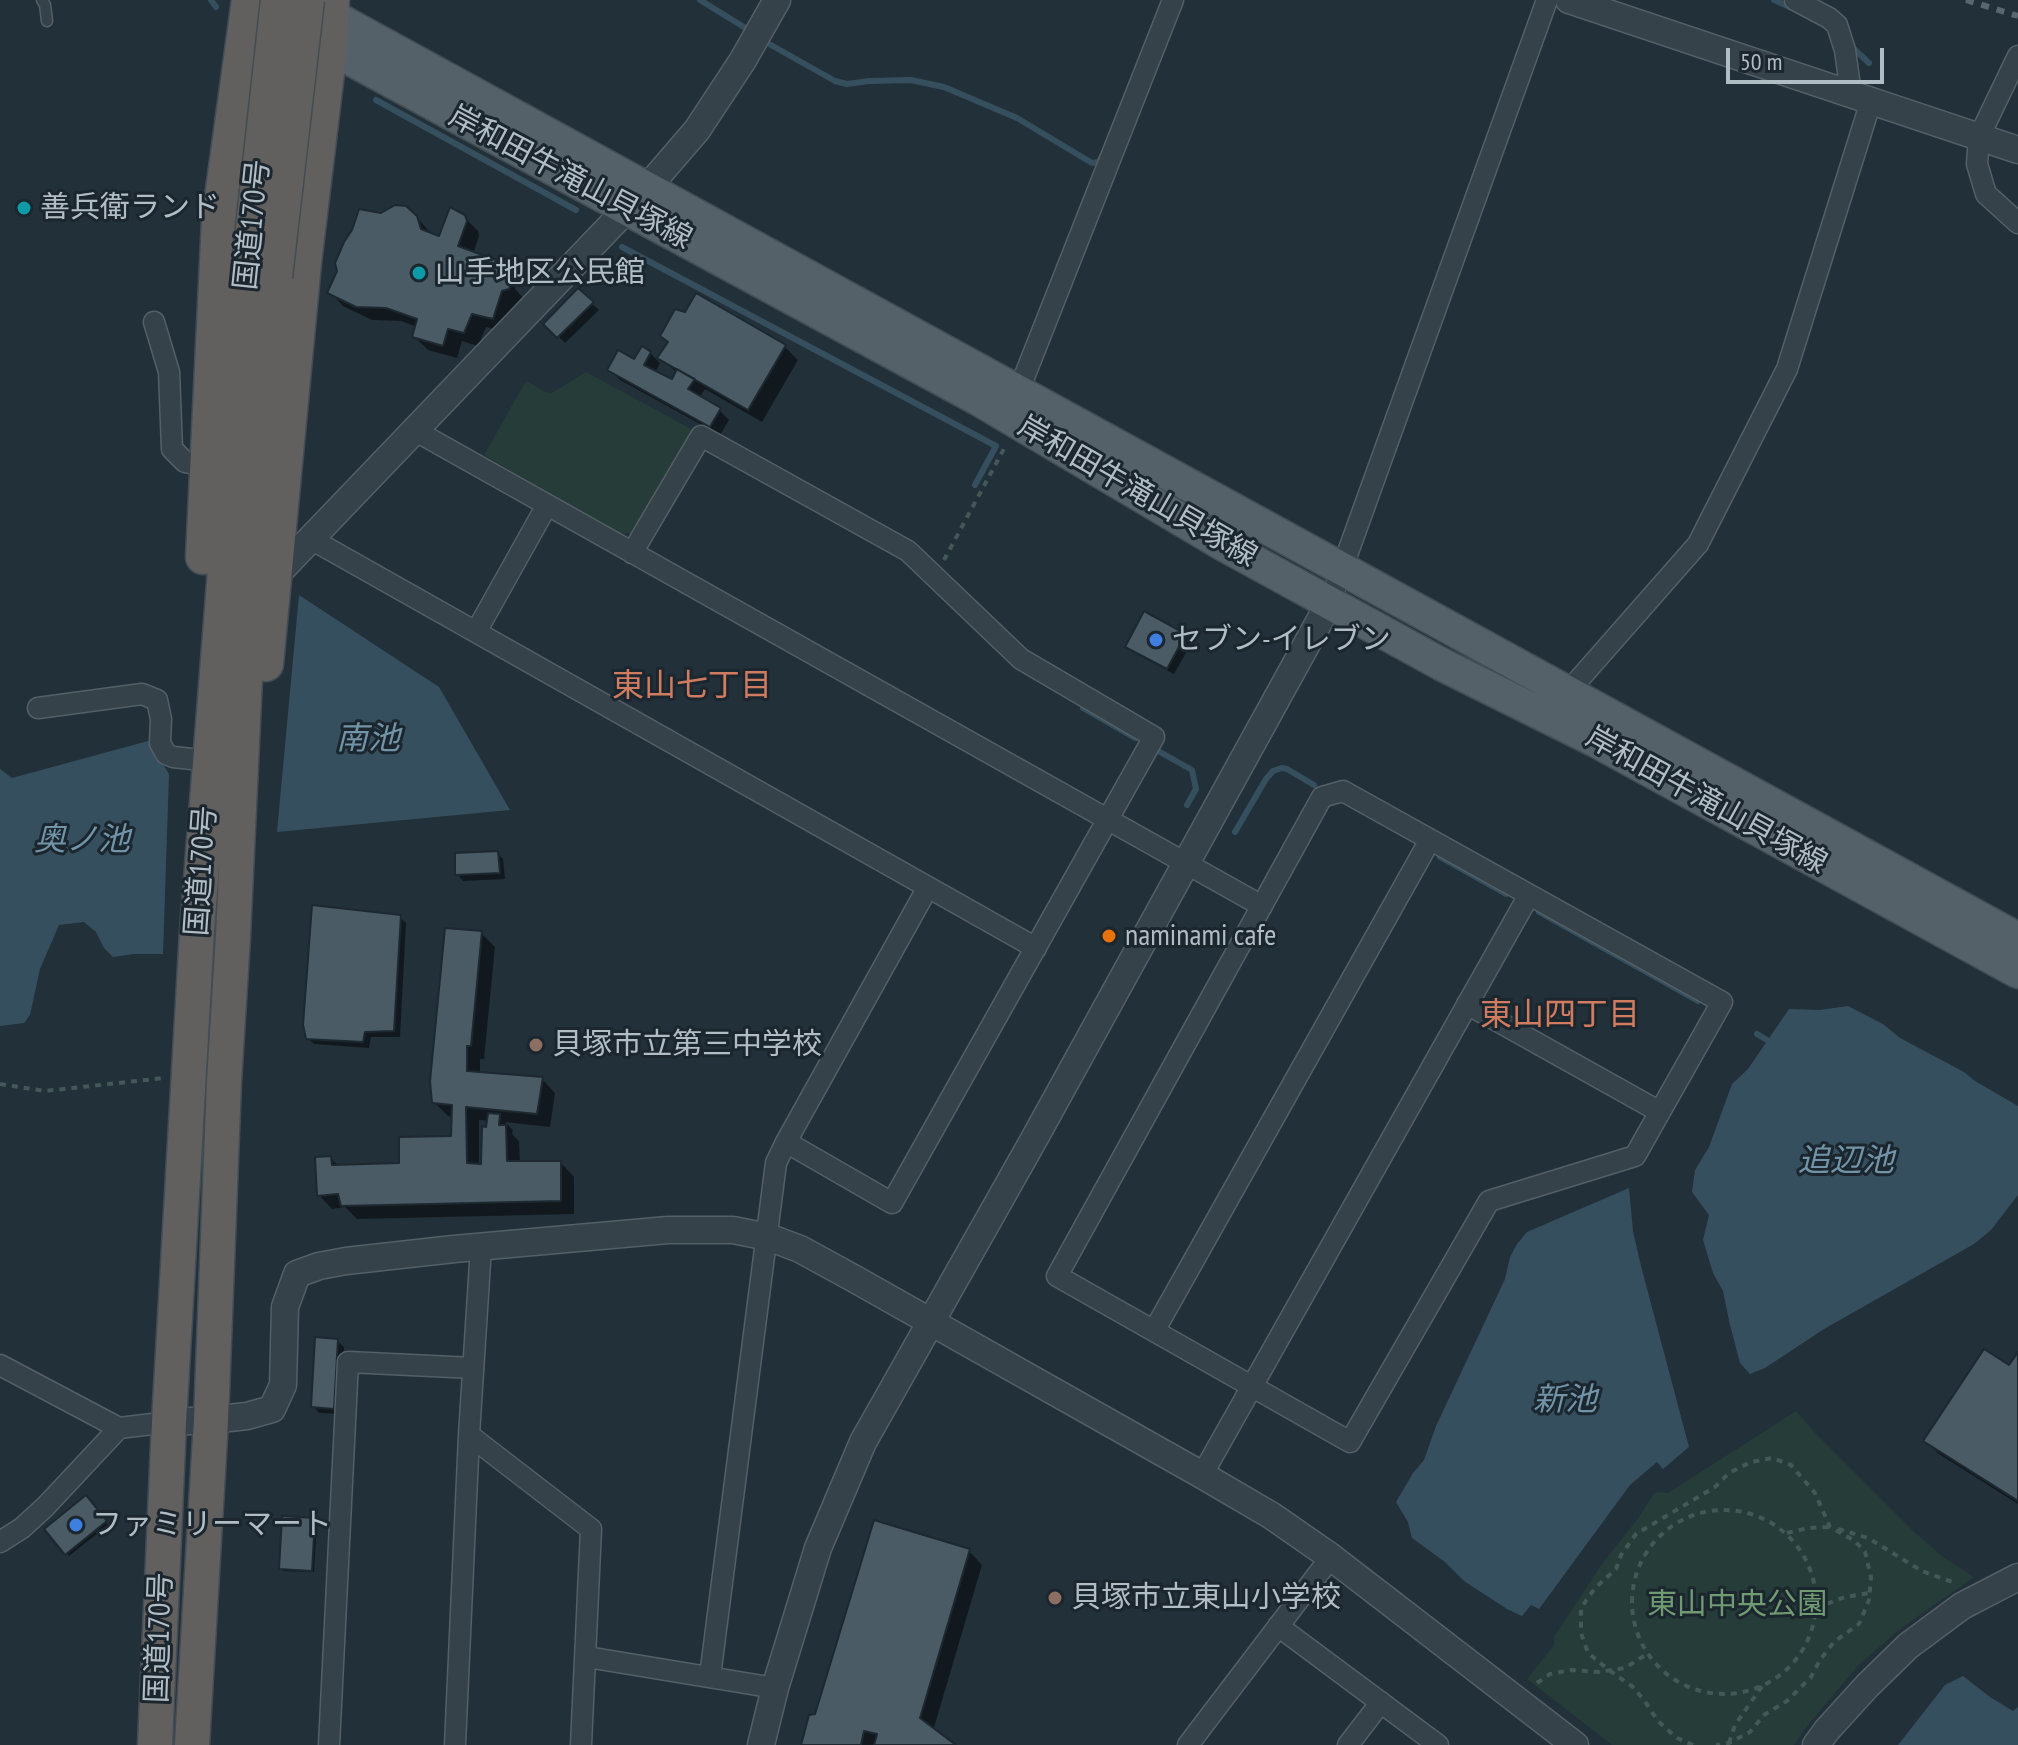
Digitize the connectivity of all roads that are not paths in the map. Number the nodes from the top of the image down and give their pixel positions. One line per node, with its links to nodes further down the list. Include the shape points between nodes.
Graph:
1 (42, 0): 11 (lane)
2 (249, 0): 23 (highway, via 219,219)
3 (262, 0): 12 (main road, 岸和田牛滝山貝塚線)
4 (278, 0): 19 (highway, 国道170号, bridge)
5 (777, 0): 17 (street, via 697,130)
6 (1173, 0): 21 (street)
7 (1547, 0): 27 (street)
8 (1569, 0): 14 (street)
9 (1795, 0): 14 (street, via 1837,25)
10 (318, 4): 12 (highway); 17 (main road, 岸和田牛滝山貝塚線); 19 (highway, 国道170号, bridge)
11 (47, 21)
12 (330, 48): 17 (main road, 岸和田牛滝山貝塚線); 28 (highway)
13 (2018, 56): 15 (street)
14 (1861, 98): 15 (street); 31 (street, via 1787,369 1698,544)
15 (1979, 137): 16 (street); 18 (street, via 1977,164 1986,194)
16 (2018, 150)
17 (637, 198): 21 (main road, 岸和田牛滝山貝塚線); 22 (street); 29 (main road, 岸和田牛滝山貝塚線, via 1224,545)
18 (2018, 223)
19 (261, 275): 33 (highway, 国道170号); 41 (highway, 国道170号)
20 (154, 322): 23 (street, via 169,372 172,449 185,462)
21 (1019, 390): 27 (main road, 岸和田牛滝山貝塚線)
22 (414, 430): 24 (street); 25 (street)
23 (207, 465): 34 (highway)
24 (547, 505): 26 (street); 30 (street)
25 (311, 539): 28 (street); 30 (street)
26 (632, 553): 35 (street); 35 (street, via 701,436 908,551 1021,659 1154,737)
27 (1342, 569): 29 (street); 31 (main road, 岸和田牛滝山貝塚線)
28 (276, 575): 33 (highway, via 261,717)
29 (1330, 602): 37 (street); 44 (main road, 岸和田牛滝山貝塚線)
30 (476, 632): 38 (street)
31 (1567, 693): 42 (main road, 岸和田牛滝山貝塚線)
32 (38, 708): 34 (street, via 142,694 157,700 160,743 166,754)
33 (241, 745): 55 (highway, 国道170号)
34 (192, 759): 41 (highway)
35 (1108, 820): 37 (street); 43 (street)
36 (1430, 840): 39 (street); 40 (street, via 1343,791 1322,797); 51 (street)
37 (1185, 864): 40 (street); 50 (street)
38 (928, 887): 43 (street); 47 (street)
39 (1529, 895): 45 (street); 46 (street, via 1722,1002)
40 (1262, 906): 51 (street, via 1057,1276)
41 (197, 931): 56 (highway, 国道170号)
42 (2018, 939)
43 (1036, 948): 47 (street, via 892,1203)
44 (2018, 972)
45 (1467, 1004): 46 (street); 54 (street)
46 (1660, 1112): 54 (street, via 1635,1156 1489,1201 1350,1442)
47 (786, 1142): 48 (street, via 776,1163)
48 (768, 1237): 49 (street, via 733,1230 668,1230); 50 (street, via 800,1249); 65 (street)
49 (481, 1247): 53 (street); 55 (street, via 346,1261 297,1274 285,1307 283,1385 272,1409)
50 (929, 1322): 59 (street); 67 (street, via 863,1442 829,1521)
51 (1154, 1331): 54 (street)
52 (0, 1365): 57 (street)
53 (473, 1368): 58 (street); 72 (street, via 348,1362)
54 (1252, 1386): 59 (street)
55 (211, 1420): 56 (street); 71 (highway, 国道170号)
56 (169, 1422): 57 (street); 66 (highway, 国道170号)
57 (119, 1428): 60 (street, via 45,1507)
58 (469, 1435): 64 (street, via 591,1529); 73 (street)
59 (1202, 1475): 61 (street)
60 (0, 1542)
61 (1331, 1557): 63 (street); 79 (street)
62 (2018, 1577): 80 (street, via 1962,1606 1908,1646)
63 (1278, 1626): 68 (street); 76 (street)
64 (587, 1657): 65 (street); 74 (street)
65 (710, 1676): 67 (street)
66 (159, 1679): 69 (street, via 142,1717); 70 (highway, 国道170号)
67 (775, 1688): 75 (street)
68 (1381, 1702): 77 (street); 78 (street)
69 (140, 1745)
70 (155, 1745)
71 (192, 1745)
72 (329, 1745)
73 (455, 1745)
74 (581, 1745)
75 (761, 1745)
76 (1188, 1745)
77 (1348, 1745)
78 (1438, 1745)
79 (1575, 1745)
80 (1816, 1745)

